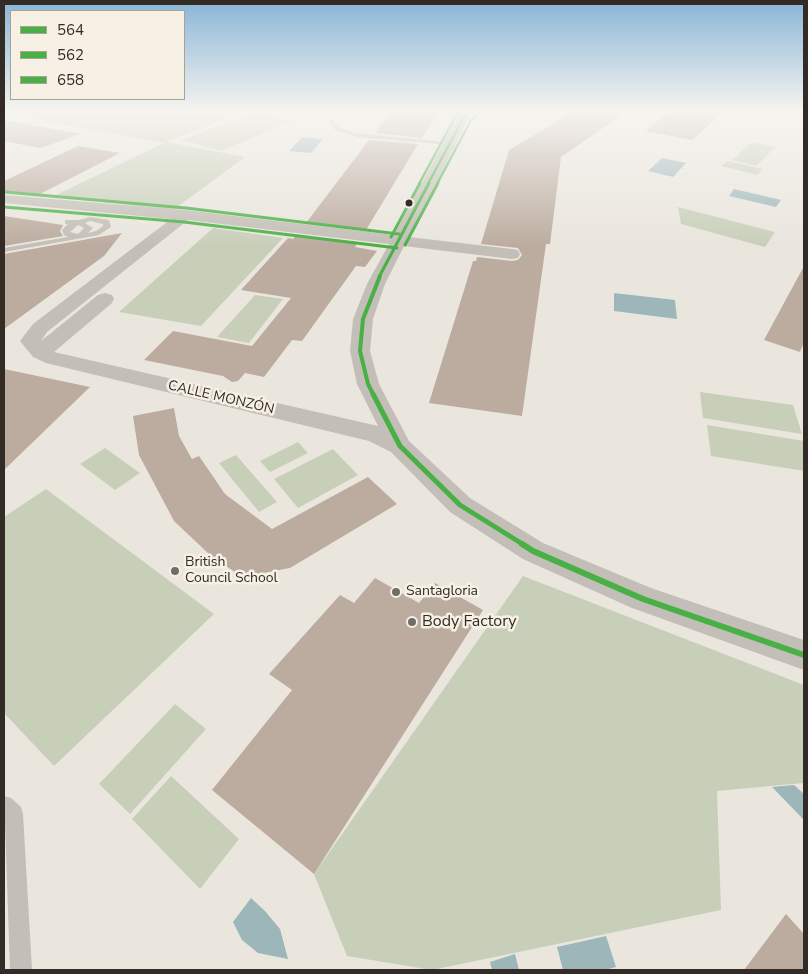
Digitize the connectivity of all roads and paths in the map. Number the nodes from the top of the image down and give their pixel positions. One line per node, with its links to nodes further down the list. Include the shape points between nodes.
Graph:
1 (445, 155): 6 (street)
2 (4, 199): 3 (street)
3 (194, 216): 6 (street); 9 (street, CALLE MONZÓN, via 40,328 30,341 40,353 53,359 376,434)
4 (72, 222): 5 (lane, via 66,230 69,235); 5 (lane, via 89,228); 5 (lane, via 97,219 108,224 100,233)
5 (79, 237): 7 (lane)
6 (407, 242): 8 (street); 9 (street, via 376,284 362,319 360,351 368,384)
7 (4, 250)
8 (511, 255)
9 (400, 446): 10 (street, via 460,505 533,551 643,599)
10 (804, 655)
11 (4, 805): 12 (lane, via 14,814)
12 (21, 970)

